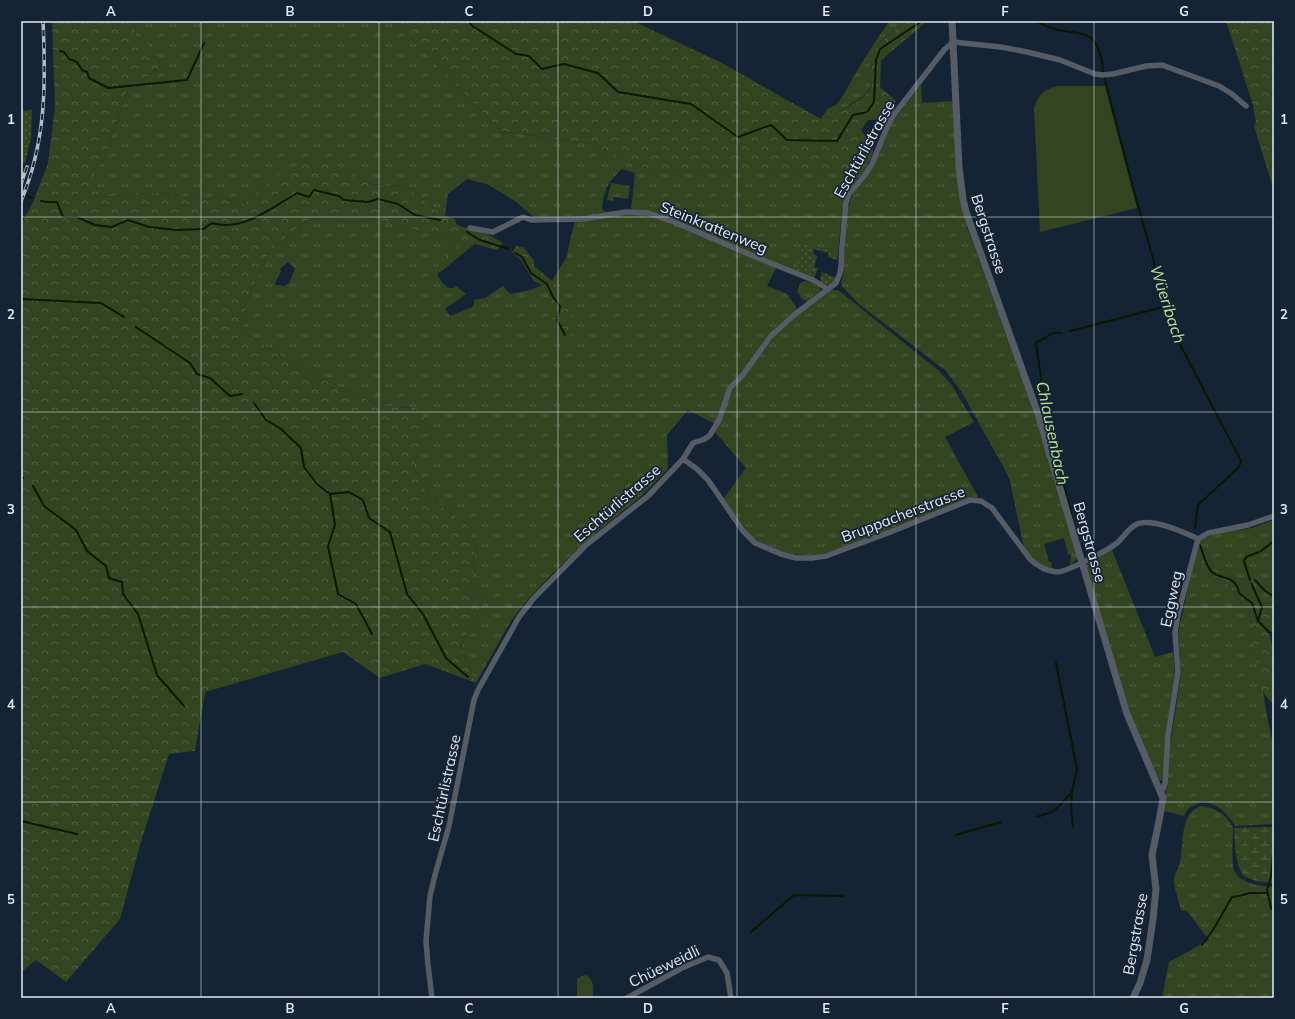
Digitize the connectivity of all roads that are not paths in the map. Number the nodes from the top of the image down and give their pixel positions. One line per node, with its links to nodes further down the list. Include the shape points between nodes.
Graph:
1 (952, 21): 2 (street, Bergstrasse)
2 (953, 42): 3 (street, via 1027,52 1060,60 1102,75 1162,65 1219,86); 5 (street, Eschtürlistrasse, via 893,116 872,164 849,194 845,210 840,273 836,283); 9 (street, Bergstrasse, via 959,167 966,212 1038,414)
3 (1246, 106)
4 (470, 228): 5 (street, Steinkrattenweg, via 493,232 523,217 531,220 583,219 626,212 648,213 813,280)
5 (828, 290): 6 (street, Eschtürlistrasse, via 794,314 771,336 730,388 719,420 710,435 693,443)
6 (682, 459): 9 (street, Bruppacherstrasse, via 708,480 743,531 755,543 796,558 826,556 974,500 987,503 992,508 1022,551 1036,564 1056,572); 11 (street, Eschtürlistrasse, via 648,496 586,545 534,598 519,617 478,690 449,826 430,896 426,941)
7 (1274, 516): 8 (street, via 1248,525 1208,533)
8 (1198, 539): 9 (street, Bruppacherstrasse, via 1177,529 1137,524 1113,546); 10 (street, Eggweg, via 1175,633 1178,672 1168,735 1165,783)
9 (1082, 562): 10 (street, Bergstrasse, via 1127,714)
10 (1161, 792): 14 (street, Bergstrasse, via 1162,807 1152,855 1156,889 1153,919 1147,960)
11 (432, 998)
12 (627, 998): 13 (street, Chüeweidli, via 708,956 719,960 727,973)
13 (731, 998)
14 (1133, 998)

